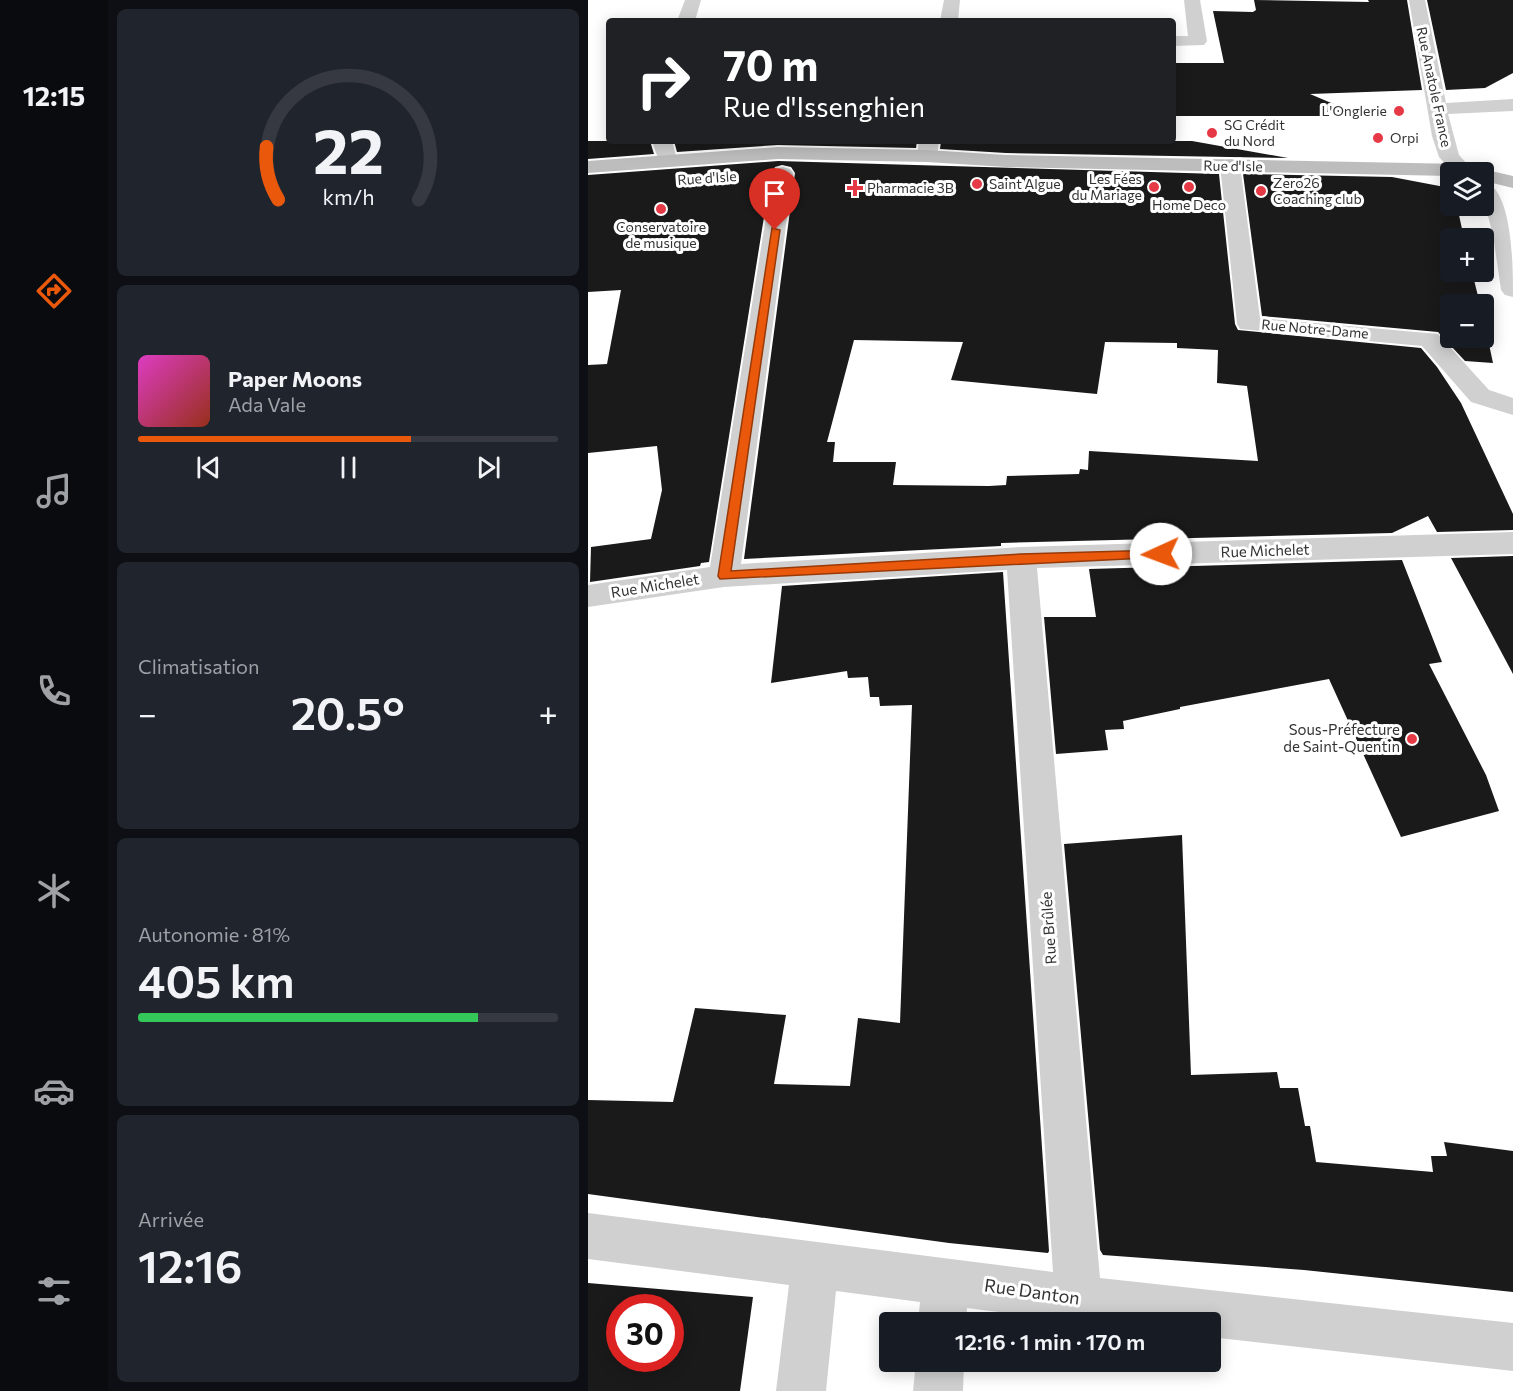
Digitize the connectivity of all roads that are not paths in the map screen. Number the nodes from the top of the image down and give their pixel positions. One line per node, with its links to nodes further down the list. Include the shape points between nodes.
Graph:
1 (693, 0): 5 (street)
2 (952, 0): 6 (street)
3 (1192, 0): 7 (street, via 1198,41)
4 (1417, 0): 9 (street, Rue Anatole France)
5 (687, 18)
6 (949, 18)
7 (1176, 41)
8 (1513, 105): 9 (street)
9 (1436, 109): 13 (street, Rue Anatole France, via 1449,158)
10 (928, 148): 11 (street, Rue d'Isle, via 778,153); 12 (street, Rue d'Isle)
11 (664, 151): 15 (street, Rue d'Isle)
12 (1006, 161): 14 (street, Rue d'Isle); 17 (street, Rue d'Isle)
13 (1454, 162)
14 (1230, 165): 16 (street, Rue d'Isle); 23 (street, Rue Notre-Dame, via 1249,324 1428,339 1480,396)
15 (588, 167)
16 (1440, 171)
17 (783, 173): 20 (street, Rue d'Isle); 26 (street)
18 (1494, 177): 19 (street)
19 (1513, 182)
20 (588, 186)
21 (1494, 201): 22 (street)
22 (1513, 290)
23 (1513, 407)
24 (1513, 543): 25 (street, Rue Michelet)
25 (1021, 558): 26 (street, Rue Michelet); 30 (street, Rue Brûlée)
26 (724, 576): 27 (street, Rue Michelet)
27 (588, 596)
28 (588, 1236): 29 (street, Rue Danton)
29 (815, 1265): 31 (street, Rue Danton); 34 (street)
30 (1078, 1299): 31 (street, Rue Danton); 32 (street, Rue Danton)
31 (944, 1302)
32 (1513, 1347)
33 (939, 1372): 35 (street)
34 (801, 1391)
35 (938, 1391)

